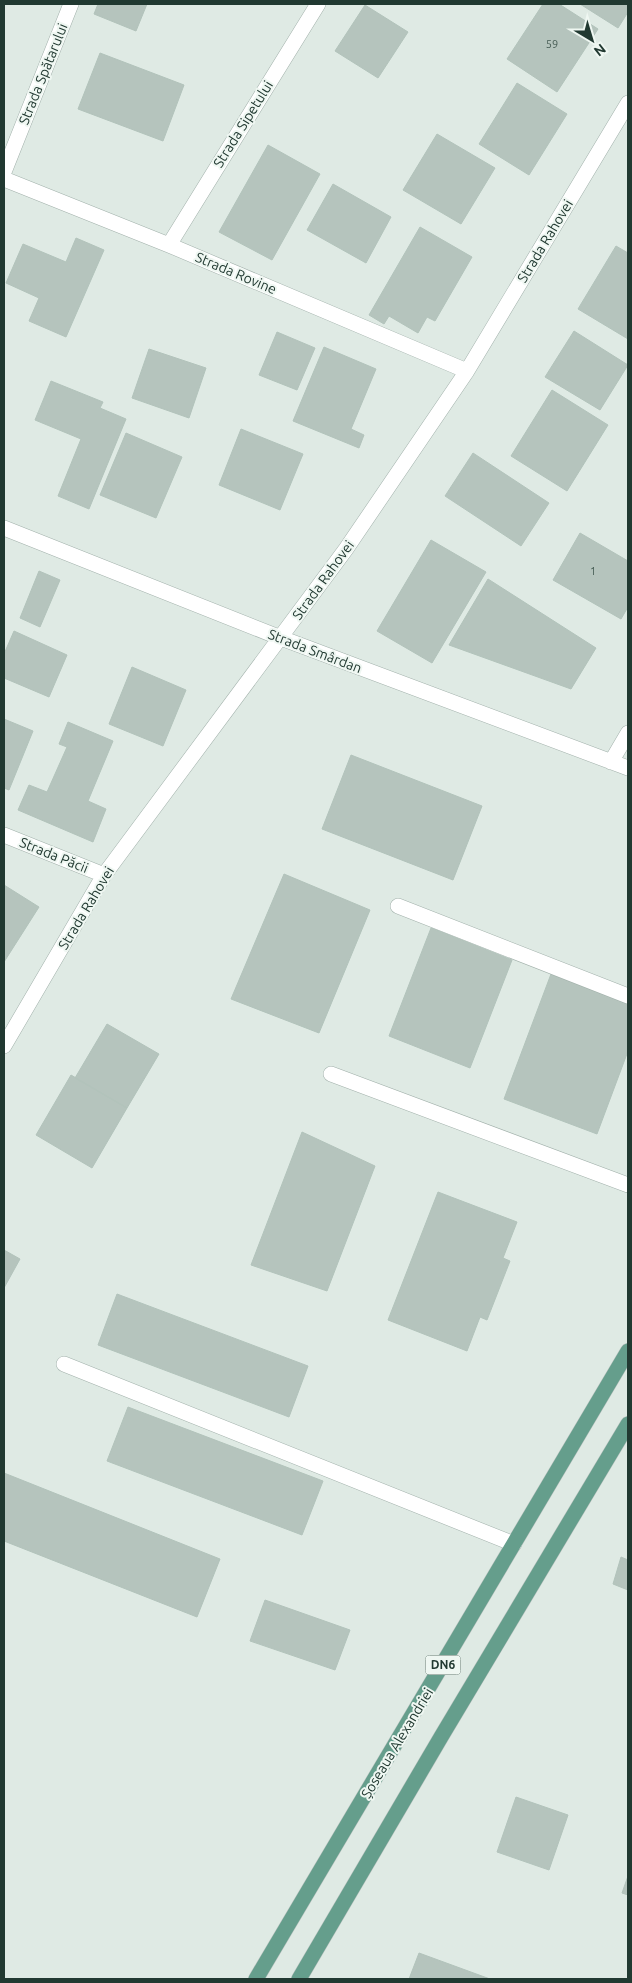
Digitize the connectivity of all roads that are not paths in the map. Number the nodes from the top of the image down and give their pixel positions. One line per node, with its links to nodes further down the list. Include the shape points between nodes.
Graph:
1 (71, 4): 4 (street, Strada Spătarului)
2 (318, 4): 6 (street, Strada Sipetului)
3 (628, 103): 7 (street, Strada Rahovei)
4 (4, 172)
5 (4, 179): 6 (street, Strada Rovine)
6 (169, 245): 7 (street, Strada Rovine)
7 (467, 371): 9 (street, Strada Rahovei, via 346,549)
8 (4, 528): 9 (street, Strada Smârdan)
9 (280, 638): 11 (street, Strada Smârdan); 14 (street, Strada Rahovei)
10 (628, 733): 11 (street)
11 (611, 762): 12 (street, Strada Smârdan)
12 (628, 768)
13 (4, 835): 14 (street, Strada Păcii)
14 (104, 875): 17 (street, Strada Rahovei)
15 (398, 906): 16 (street)
16 (628, 996)
17 (4, 1046)
18 (331, 1074): 19 (street)
19 (628, 1185)
20 (628, 1351): 23 (main road, Șoseaua Alexandriei / DN6)
21 (64, 1364): 23 (street)
22 (628, 1424): 25 (main road, DN6)
23 (514, 1544): 24 (main road, Șoseaua Alexandriei / DN6)
24 (256, 1979)
25 (299, 1979)

